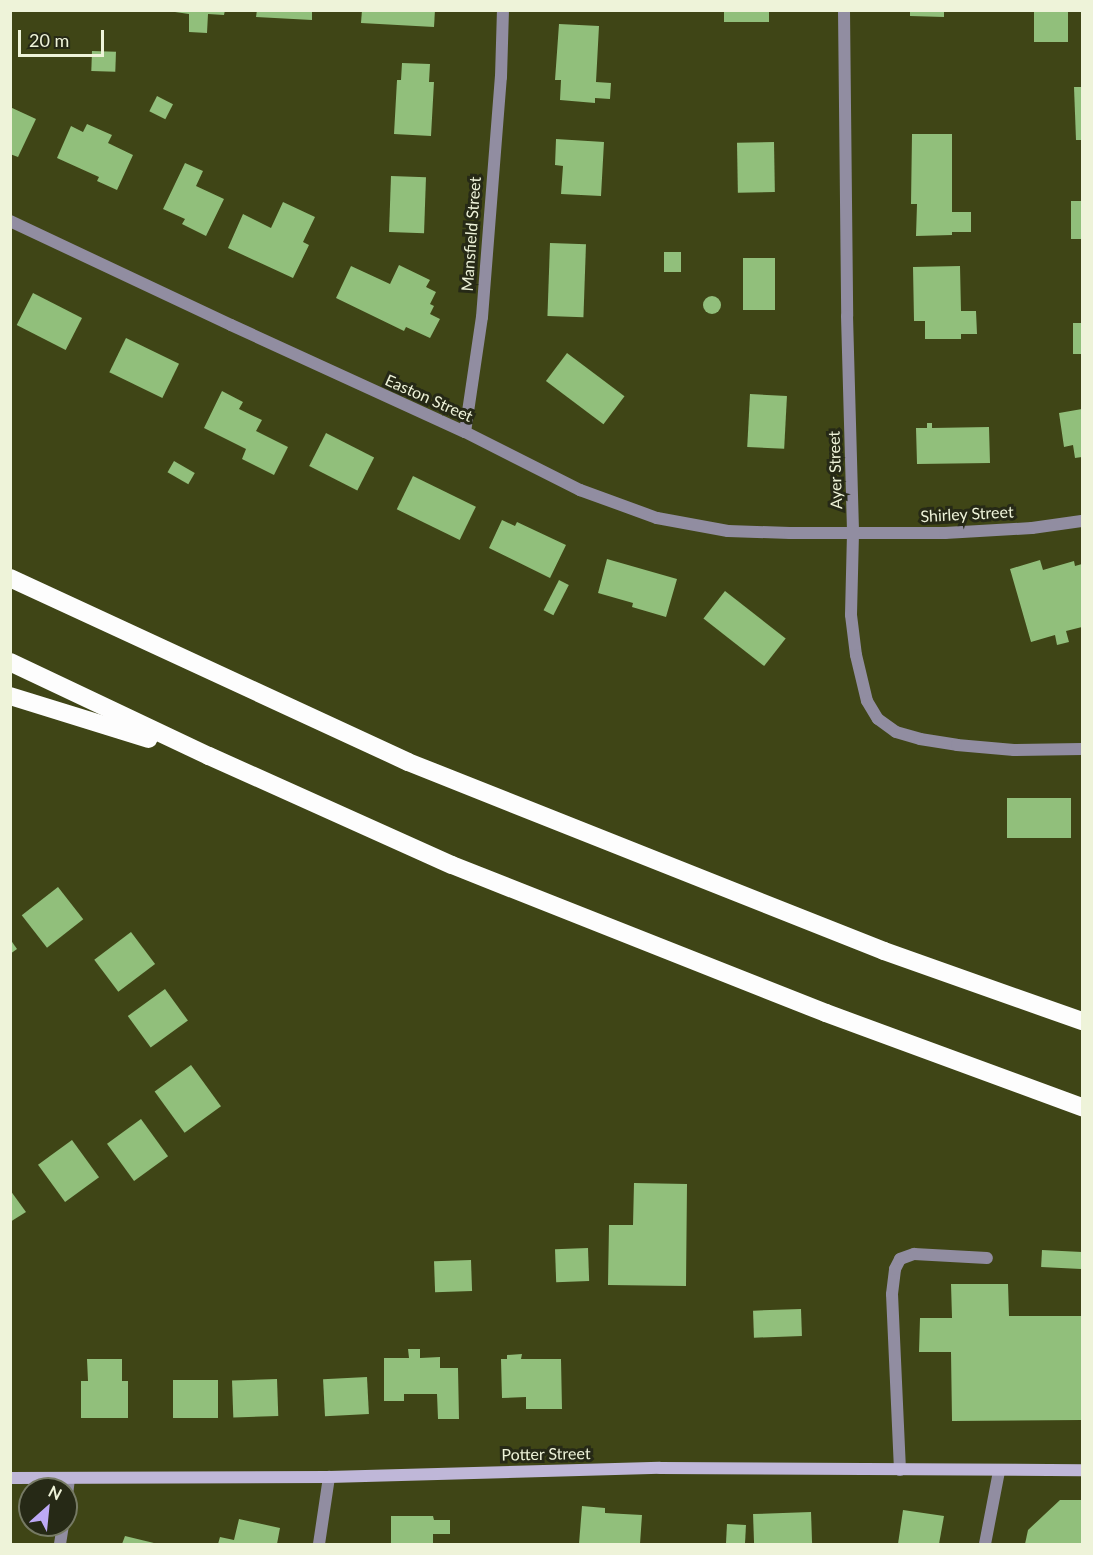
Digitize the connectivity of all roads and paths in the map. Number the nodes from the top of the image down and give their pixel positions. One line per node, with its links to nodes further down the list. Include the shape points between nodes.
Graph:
1 (503, 10): 4 (street, Mansfield Street, via 482,317)
2 (844, 10): 6 (street, Ayer Street)
3 (10, 220): 4 (street, Easton Street)
4 (465, 432): 6 (street, Easton Street, via 580,490 657,518 728,531)
5 (1083, 521): 6 (street, Shirley Street, via 991,530)
6 (853, 533): 10 (street, Ayer Street, via 851,615 856,655 867,701 878,719 896,732 945,744)
7 (10, 577): 12 (highway, via 428,771 884,951)
8 (10, 662): 11 (highway)
9 (10, 696): 11 (highway)
10 (1080, 750)
11 (209, 756): 13 (highway, via 391,838 598,924)
12 (1083, 1020)
13 (1083, 1107)
14 (987, 1258): 15 (street, via 914,1254 900,1259 895,1269 892,1294)
15 (900, 1470): 17 (main road, Potter Street); 18 (main road, Potter Street, via 660,1468)
16 (1083, 1470): 17 (main road, Potter Street)
17 (999, 1471): 21 (street)
18 (329, 1476): 19 (main road, Potter Street); 20 (street)
19 (78, 1478)
20 (319, 1545)
21 (985, 1545)

